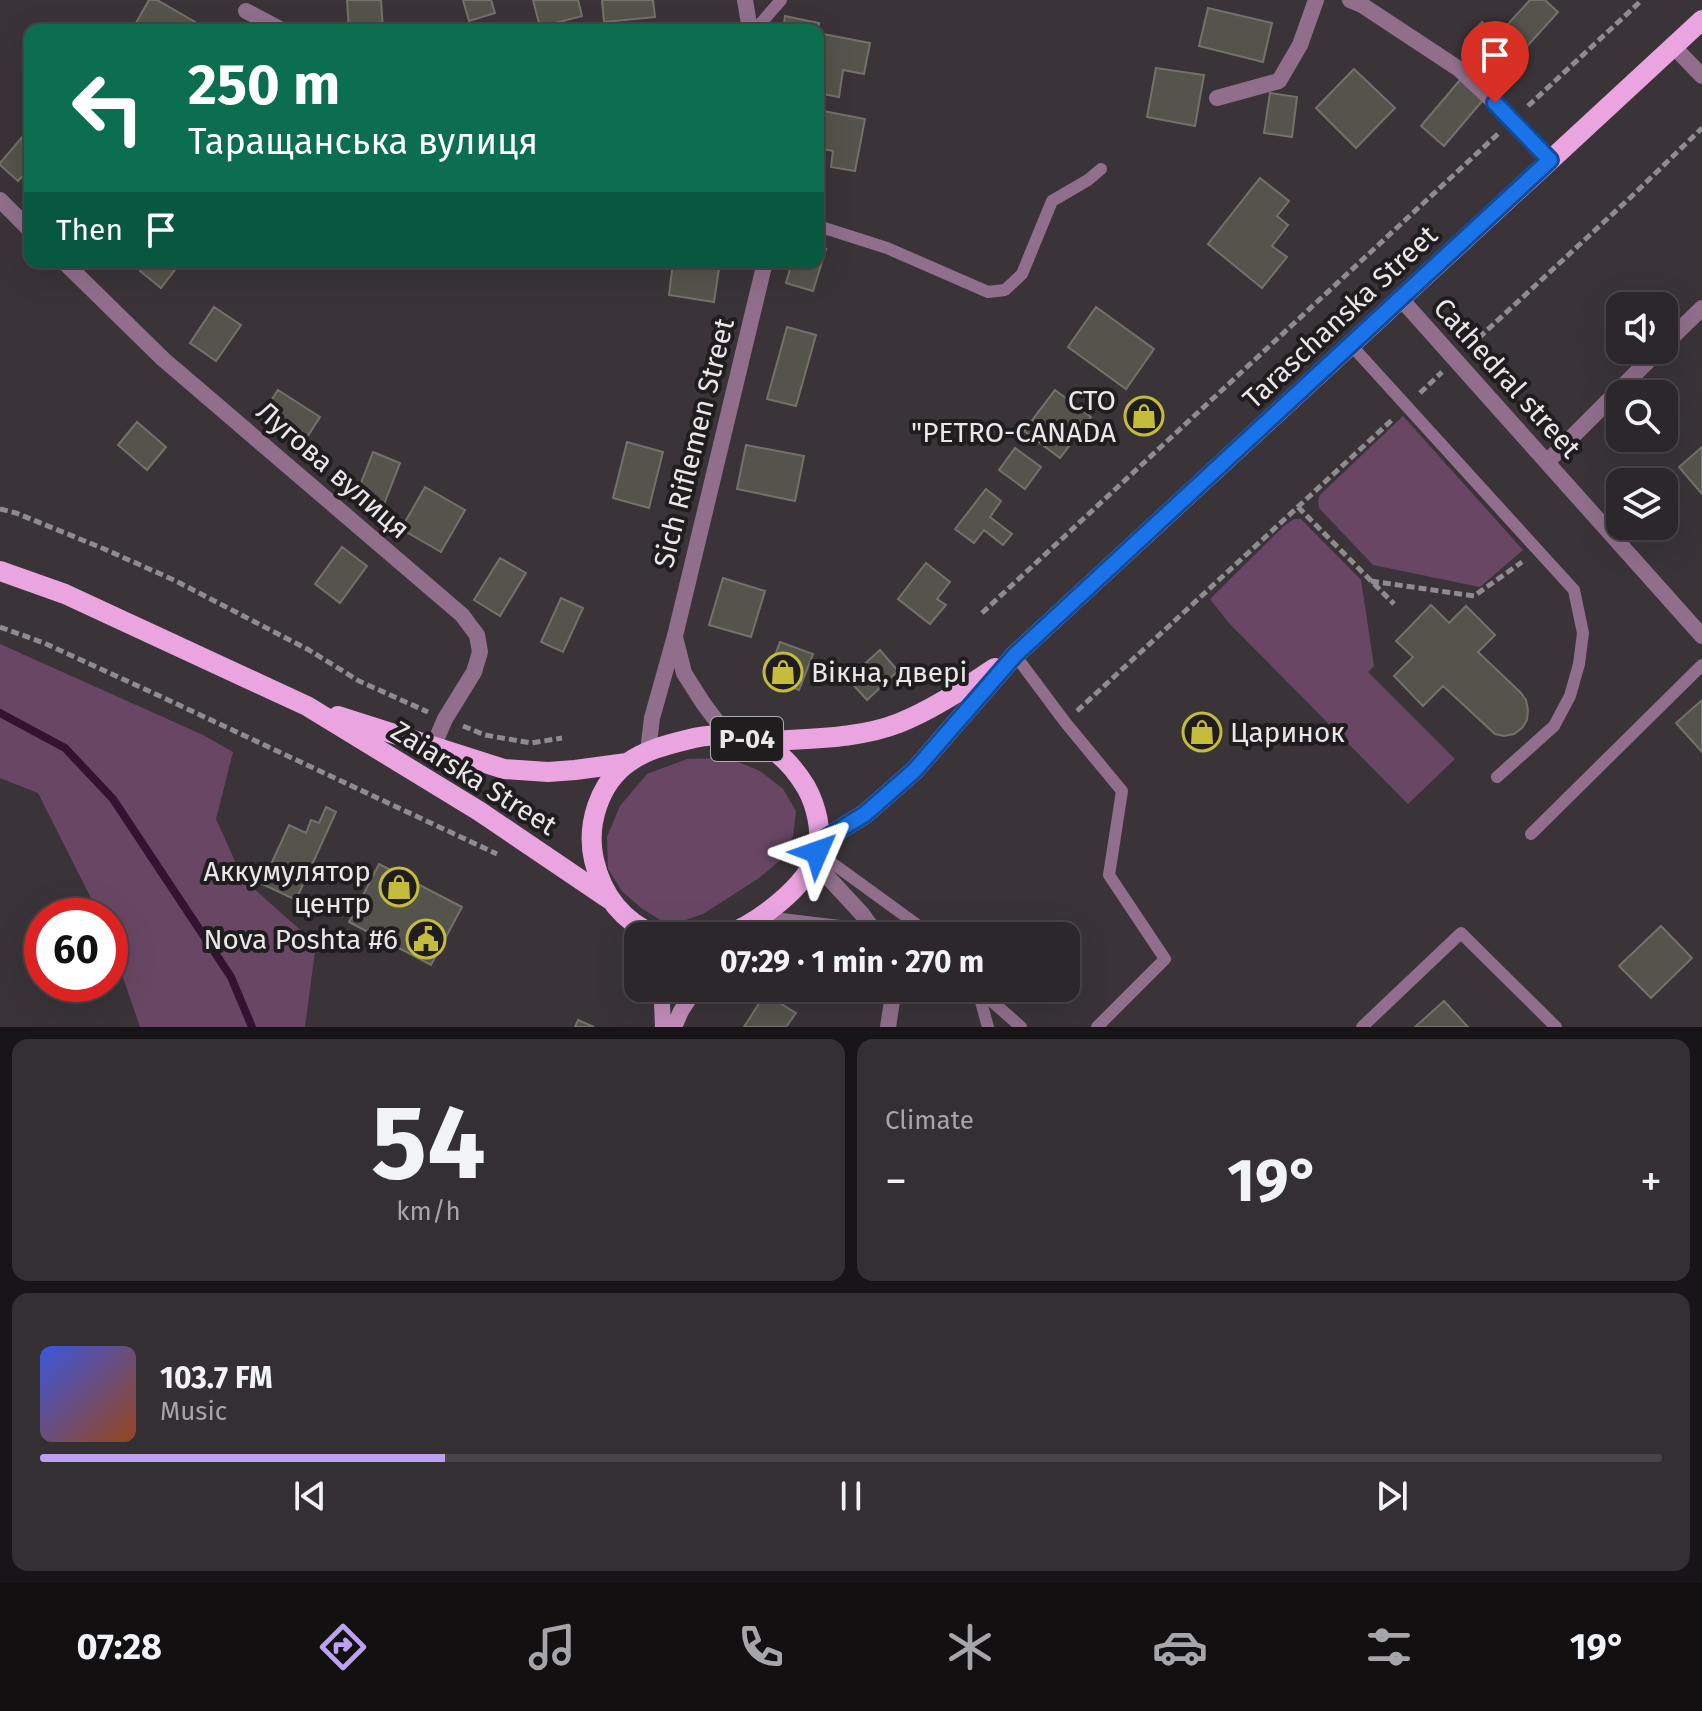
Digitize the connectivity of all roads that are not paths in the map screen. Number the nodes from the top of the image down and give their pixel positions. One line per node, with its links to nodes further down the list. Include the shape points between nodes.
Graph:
1 (745, 0): 8 (street)
2 (781, 0): 9 (lane)
3 (1316, 0): 12 (street, via 1300,45 1279,81)
4 (1350, 0): 13 (street, via 1459,69)
5 (246, 11): 7 (street)
6 (1702, 20): 10 (main road, Taraschanska Street / Р-04)
7 (271, 24)
8 (751, 24)
9 (758, 24)
10 (1674, 47): 11 (street); 13 (main road, Taraschanska Street / Р-04)
11 (1702, 76)
12 (1217, 98)
13 (1550, 160): 20 (main road, Taraschanska Street / Р-04)
14 (1101, 169): 17 (lane, via 1052,201 1022,274 1005,290 988,292 887,248)
15 (0, 200): 16 (street)
16 (24, 224)
17 (824, 228)
18 (70, 268): 34 (street, Лугова вулиця, via 163,359 462,615 477,635 480,652)
19 (764, 268): 27 (street, Sich Riflemen Street)
20 (1401, 299): 23 (main road, Taraschanska Street / Р-04); 25 (street, Cathedral street)
21 (1702, 308): 22 (street)
22 (1678, 331)
23 (1351, 345): 29 (main road, Taraschanska Street / Р-04); 37 (lane, via 1574,590 1583,633 1570,696 1554,726)
24 (1645, 364): 25 (street)
25 (1547, 462): 28 (street, Cathedral street)
26 (0, 571): 31 (main road, Zaiarska Street / Р-04, via 65,594)
27 (675, 636): 32 (street, Sich Riflemen Street, via 684,673); 35 (street, Sich Riflemen Street)
28 (1702, 636)
29 (1015, 655): 33 (main road, Taraschanska Street / Р-04, via 941,703 897,724 850,735); 39 (main road, Taraschanska Street / Р-04, via 915,770); 58 (lane, via 1122,791 1109,875 1165,959)
30 (1702, 665): 38 (lane)
31 (307, 706): 34 (main road, Zaiarska Street / Р-04); 40 (main road, Zaiarska Street / Р-04, via 479,811)
32 (727, 735): 33 (main road, Р-04); 35 (main road, Р-04, via 696,737)
33 (759, 742): 39 (main road, Р-04, via 783,758 813,800)
34 (433, 747): 36 (main road, Zaiarska Street / Р-04, via 504,769 561,771)
35 (648, 751): 36 (main road, Р-04)
36 (627, 763): 40 (main road, Р-04, via 609,782 592,827 592,852)
37 (1497, 777)
38 (1531, 834)
39 (816, 852): 41 (main road, Р-04, via 799,883); 46 (street); 47 (lane)
40 (609, 899): 42 (main road, Р-04)
41 (757, 918): 44 (main road, Р-04); 45 (street)
42 (628, 920): 43 (main road, Р-04)
43 (632, 922)
44 (751, 922)
45 (790, 922)
46 (868, 922)
47 (913, 922)
48 (662, 1002): 53 (main road)
49 (687, 1002): 54 (main road)
50 (892, 1002): 55 (street)
51 (981, 1002): 56 (lane)
52 (992, 1002): 57 (lane)
53 (663, 1027)
54 (674, 1027)
55 (888, 1027)
56 (988, 1027)
57 (1021, 1027)
58 (1097, 1027)
59 (1362, 1027): 60 (lane, via 1461,933)
60 (1556, 1027)

